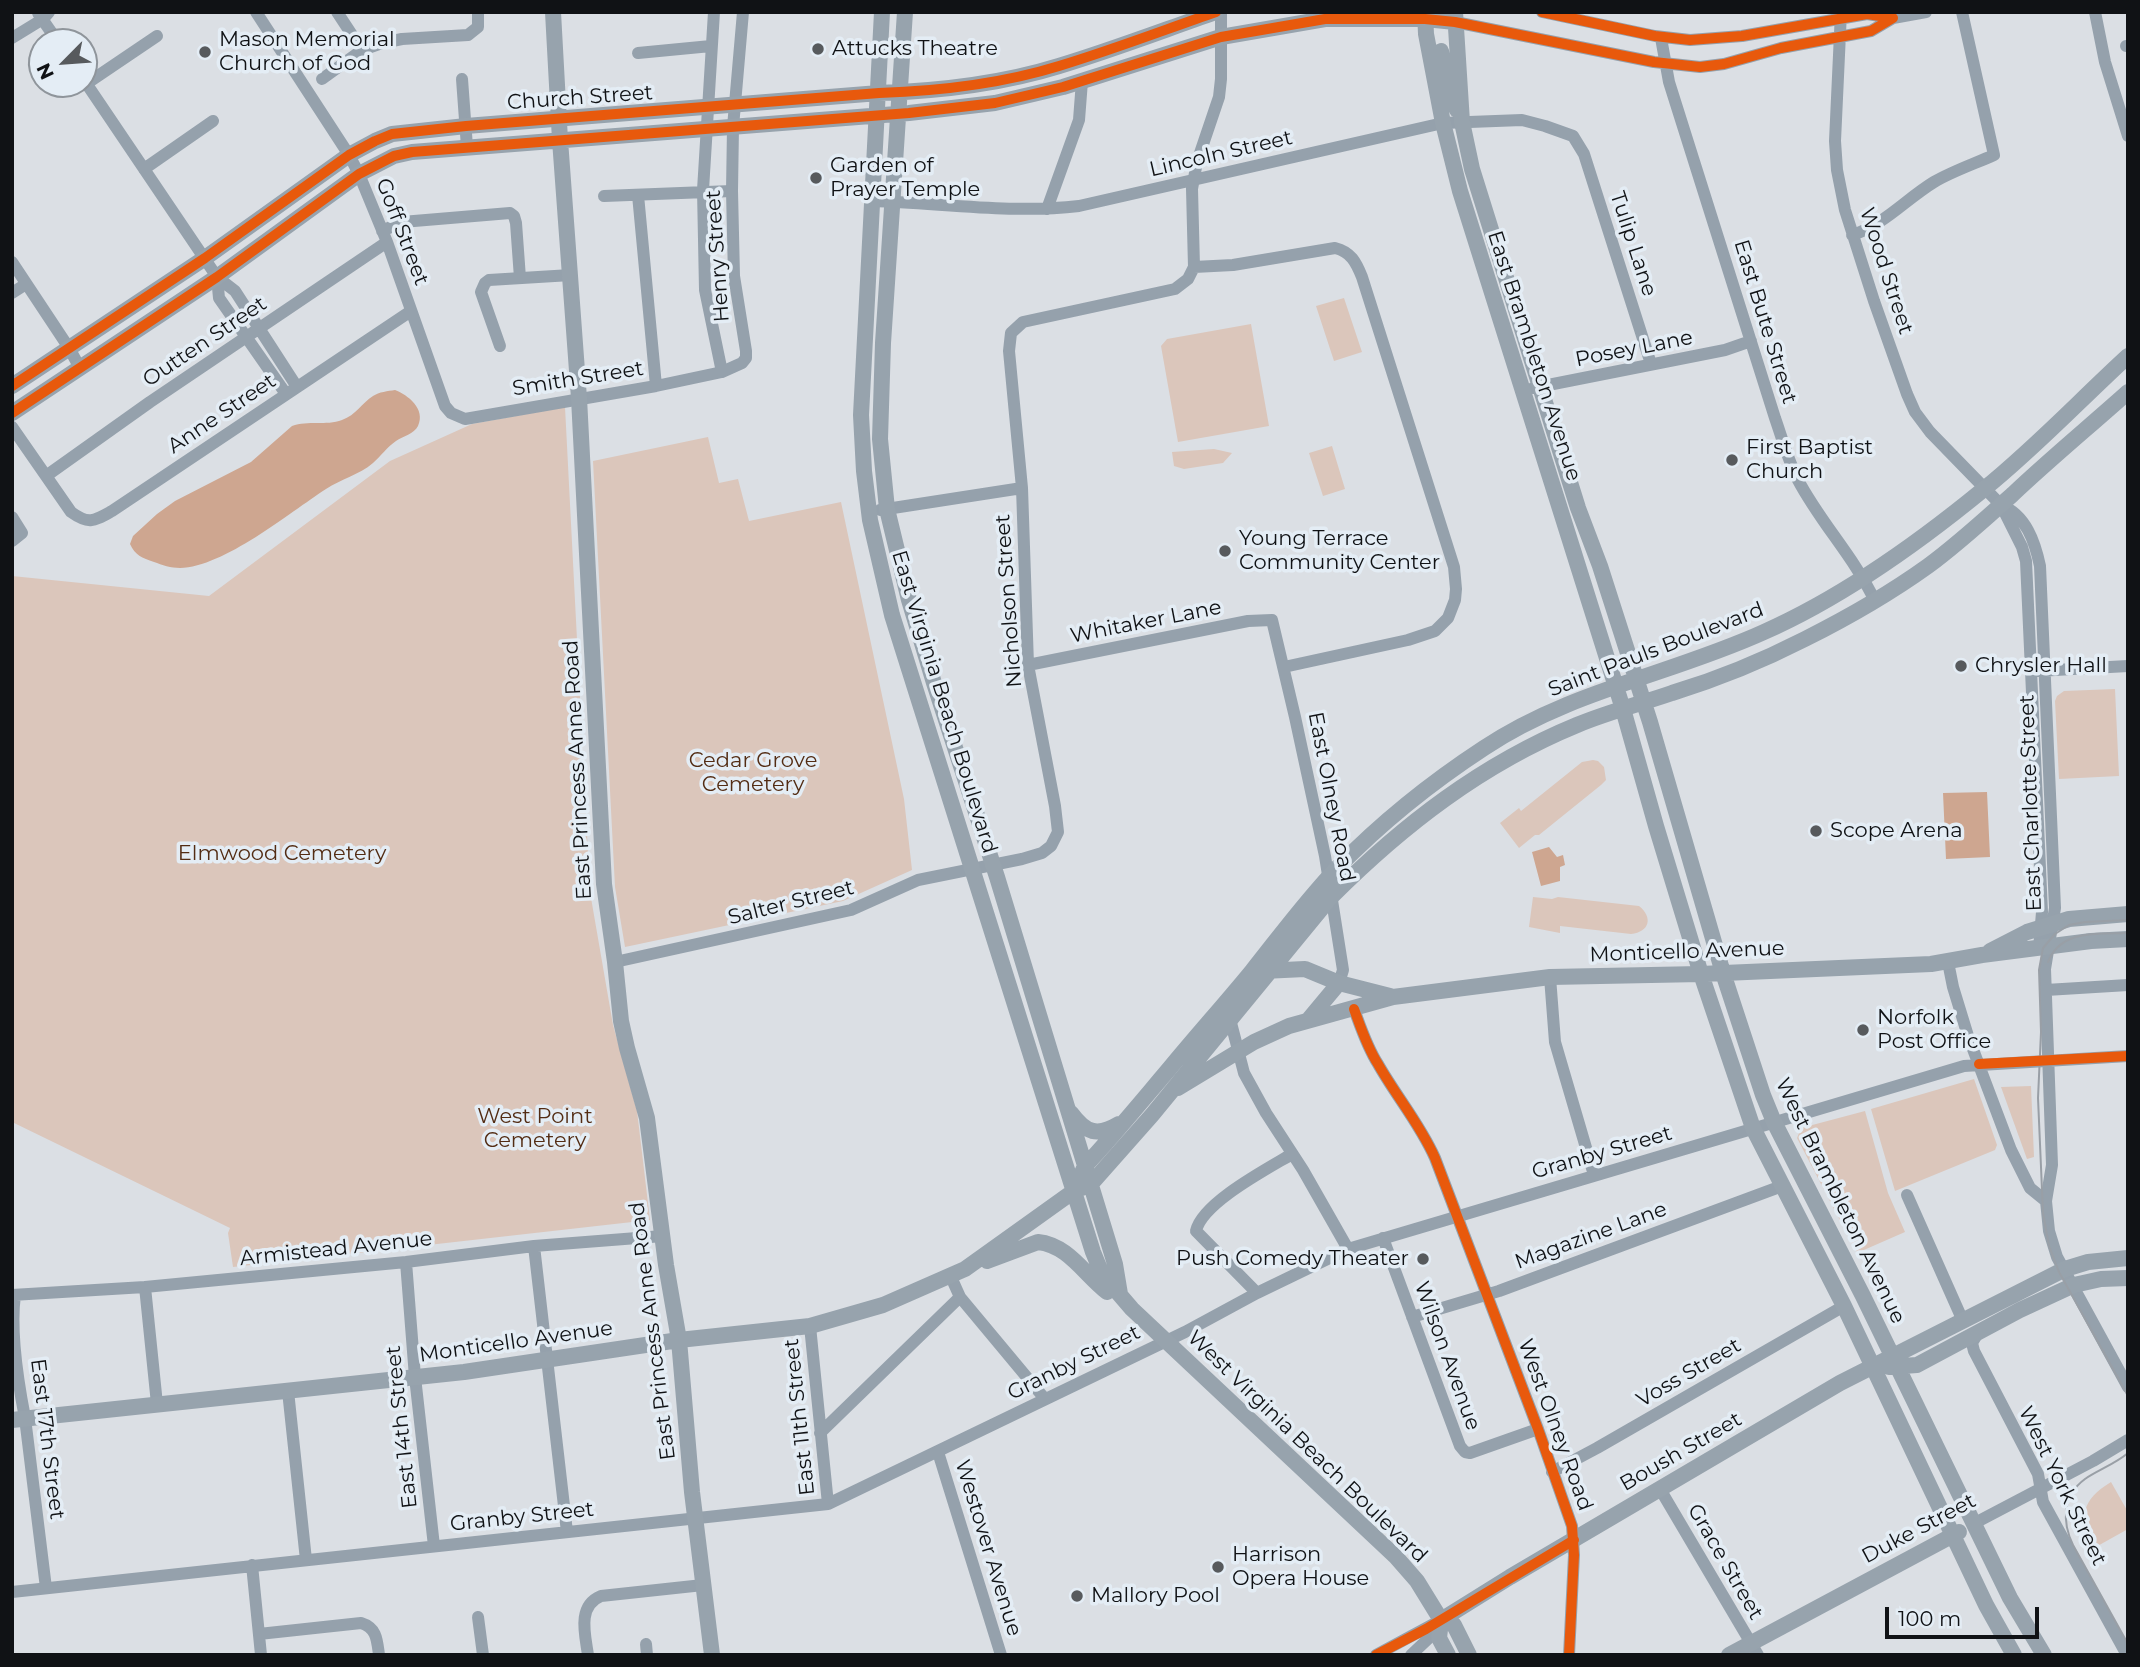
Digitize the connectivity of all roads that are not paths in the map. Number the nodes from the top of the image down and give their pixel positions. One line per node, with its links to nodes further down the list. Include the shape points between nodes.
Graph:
1 (256, 12): 52 (street, Goff Street)
2 (337, 12): 25 (street)
3 (478, 12): 25 (street, via 478,27 468,35 416,38)
4 (553, 12): 41 (main road, East Princess Anne Road)
5 (714, 12): 24 (street, Henry Street)
6 (743, 12): 37 (street, Henry Street)
7 (882, 12): 35 (main road, East Virginia Beach Boulevard)
8 (905, 12): 34 (main road, East Virginia Beach Boulevard)
9 (1218, 12): 20 (street); 28 (main road, Church Street)
10 (1542, 12): 23 (street, Church Street)
11 (1926, 12): 18 (street, Church Street)
12 (1962, 12): 63 (street, via 1994,155 1935,181 1877,225)
13 (2095, 12): 49 (street)
14 (43, 15): 22 (street)
15 (1841, 15): 18 (street, Church Street); 21 (street, Wood Street); 23 (street, Church Street, via 1722,39)
16 (1428, 16): 17 (main road, Church Street); 20 (main road, Church Street, via 1325,19); 43 (main road, East Brambleton Avenue); 44 (main road)
17 (1454, 16): 27 (street, Church Street); 44 (main road, East Brambleton Avenue)
18 (1893, 18): 21 (street, Church Street, via 1871,31)
19 (157, 36): 29 (street)
20 (1221, 37): 32 (main road, Church Street); 55 (street, via 1219,97)
21 (1840, 37): 27 (street, Church Street, via 1716,66); 63 (street, Wood Street, via 1836,156)
22 (12, 38)
23 (1661, 38): 27 (street, East Bute Street)
24 (711, 46): 26 (street); 38 (street, Henry Street)
25 (362, 50): 30 (street)
26 (638, 53)
27 (1665, 64): 78 (street, East Bute Street)
28 (1057, 67): 33 (street); 34 (main road, Church Street, via 985,83)
29 (98, 74)
30 (322, 79)
31 (462, 79): 45 (street)
32 (1082, 81): 33 (main road, Church Street); 62 (street, via 1079,120)
33 (1063, 87): 39 (main road, Church Street, via 995,103)
34 (898, 92): 35 (main road, Church Street); 39 (main road, East Virginia Beach Boulevard)
35 (879, 93): 37 (main road, Church Street); 40 (main road, East Virginia Beach Boulevard)
36 (96, 98): 53 (street)
37 (735, 105): 38 (main road, Church Street); 46 (street, Henry Street)
38 (707, 107): 41 (main road, Church Street); 47 (street, Henry Street)
39 (897, 114): 40 (main road, Church Street); 61 (main road, East Virginia Beach Boulevard)
40 (877, 115): 46 (main road, Church Street); 60 (main road, East Virginia Beach Boulevard)
41 (558, 118): 45 (main road, Church Street); 50 (main road, East Princess Anne Road)
42 (213, 121): 53 (street)
43 (1443, 122): 44 (street, Lincoln Street); 55 (street, Lincoln Street); 89 (main road, East Brambleton Avenue)
44 (1462, 122): 48 (street, Lincoln Street, via 1522,120); 87 (main road, East Brambleton Avenue, via 1472,169)
45 (466, 126): 51 (street); 52 (main road, Church Street, via 391,134)
46 (733, 127): 47 (main road, Church Street); 57 (street, Henry Street)
47 (705, 129): 50 (main road, Church Street); 56 (street, Henry Street)
48 (1573, 136): 82 (street, Tulip Lane, via 1584,154)
49 (2128, 136)
50 (560, 140): 51 (main road, Church Street); 70 (main road, East Princess Anne Road)
51 (467, 147): 54 (main road, Church Street, via 394,156)
52 (349, 155): 54 (street, Goff Street); 67 (main road, Church Street)
53 (144, 169): 67 (street)
54 (359, 174): 64 (street, Goff Street); 71 (main road, Church Street)
55 (1193, 180): 62 (street, Lincoln Street); 69 (street)
56 (703, 190): 57 (street); 58 (street); 84 (street, Henry Street, via 705,290)
57 (732, 191): 84 (street, Henry Street, via 734,275 746,358)
58 (638, 195): 59 (street); 86 (street)
59 (604, 196)
60 (873, 201): 61 (street, Lincoln Street); 65 (main road, East Virginia Beach Boulevard)
61 (892, 202): 62 (street, Lincoln Street); 66 (main road, East Virginia Beach Boulevard)
62 (1047, 209)
63 (1852, 235): 97 (street, Wood Street, via 1915,412)
64 (385, 236): 72 (street, Outten Street, via 402,222 510,213 516,223); 75 (street, Goff Street); 76 (street, Outten Street)
65 (870, 241): 66 (main road); 100 (main road, East Virginia Beach Boulevard, via 861,415)
66 (889, 242): 99 (main road, East Virginia Beach Boulevard, via 880,439)
67 (205, 258): 71 (street); 80 (main road, Church Street)
68 (12, 262): 73 (street)
69 (1194, 267): 96 (street, Nicholson Street, via 1175,289 1023,322 1012,333 1009,351); 108 (street, via 1335,248 1355,260 1454,567 1455,600 1448,618 1434,631)
70 (570, 275): 72 (street); 91 (main road, East Princess Anne Road)
71 (217, 277): 76 (street, via 235,291); 77 (street, via 219,298); 83 (main road, Church Street)
72 (520, 278): 79 (street, via 489,281 482,287)
73 (26, 284): 74 (street); 80 (street)
74 (12, 293)
75 (411, 311): 88 (street, Anne Street); 92 (street, Goff Street)
76 (260, 329): 77 (street, Outten Street); 88 (street)
77 (246, 339): 88 (street); 95 (street, Outten Street)
78 (1751, 341): 82 (street, Posey Lane); 103 (street, East Bute Street, via 1798,480)
79 (500, 346)
80 (69, 348): 83 (street); 85 (main road, Church Street)
81 (2128, 356): 97 (main road, Saint Pauls Boulevard)
82 (1651, 365): 87 (street, Posey Lane)
83 (80, 368): 93 (main road, Church Street)
84 (722, 372): 86 (street, Smith Street)
85 (12, 386)
86 (656, 386): 91 (street, Smith Street)
87 (1541, 387): 89 (street, Posey Lane); 110 (main road, East Brambleton Avenue)
88 (291, 390): 95 (street, Anne Street, via 94,520 82,520 71,512)
89 (1523, 390): 112 (main road, East Brambleton Avenue)
90 (2128, 392): 98 (main road, Saint Pauls Boulevard)
91 (579, 398): 92 (street, Smith Street, via 465,419); 126 (main road, East Princess Anne Road, via 604,884)
92 (445, 406)
93 (12, 413)
94 (12, 427): 95 (street, Anne Street)
95 (46, 476)
96 (1022, 488): 99 (street); 106 (street, Nicholson Street)
97 (1984, 489): 98 (street, Wood Street); 103 (main road, Saint Pauls Boulevard)
98 (2001, 505): 104 (main road, Saint Pauls Boulevard, via 1941,556); 109 (street, East Charlotte Street, via 2026,561)
99 (887, 509): 100 (street); 111 (main road, East Virginia Beach Boulevard)
100 (869, 512): 113 (main road, East Virginia Beach Boulevard, via 879,567)
101 (12, 517): 102 (street)
102 (17, 537)
103 (1863, 577): 104 (street, East Bute Street); 110 (main road, Saint Pauls Boulevard, via 1764,632)
104 (1875, 601): 114 (main road, Saint Pauls Boulevard, via 1751,665)
105 (1272, 620): 106 (street, Whitaker Lane); 108 (street, East Olney Road)
106 (1028, 665): 116 (street, Nicholson Street, via 1055,806 1058,832)
107 (2128, 666): 109 (street)
108 (1283, 667): 119 (street, East Olney Road)
109 (2038, 671): 122 (street, East Charlotte Street, via 2052,830)
110 (1636, 679): 112 (main road, Saint Pauls Boulevard); 114 (main road, East Brambleton Avenue)
111 (934, 683): 113 (main road); 117 (main road, East Virginia Beach Boulevard)
112 (1616, 685): 115 (main road, East Brambleton Avenue); 119 (main road, Saint Pauls Boulevard, via 1486,746 1384,824)
113 (916, 689): 118 (main road, East Virginia Beach Boulevard)
114 (1644, 702): 115 (main road, Saint Pauls Boulevard); 129 (main road, West Brambleton Avenue)
115 (1623, 709): 120 (main road, Saint Pauls Boulevard, via 1547,738 1469,781 1399,834); 131 (main road, West Brambleton Avenue)
116 (1051, 846): 117 (street, Salter Street, via 1042,853)
117 (993, 864): 118 (street, Salter Street); 145 (main road, East Virginia Beach Boulevard)
118 (972, 868): 126 (street, Salter Street, via 918,880 851,910); 154 (main road, East Virginia Beach Boulevard)
119 (1328, 878): 120 (street, East Olney Road); 130 (main road, Saint Pauls Boulevard)
120 (1331, 897): 128 (main road, Saint Pauls Boulevard); 133 (street, East Olney Road, via 1343,970)
121 (2128, 914): 122 (main road, Monticello Avenue, via 2076,917)
122 (2048, 925): 124 (street, East Charlotte Street); 125 (main road, Monticello Avenue)
123 (2128, 939): 124 (main road, Monticello Avenue)
124 (2044, 948): 125 (main road, Monticello Avenue); 135 (street, East Charlotte Street)
125 (1982, 955): 127 (main road, Monticello Avenue)
126 (615, 962): 158 (main road, East Princess Anne Road, via 621,1021 647,1118)
127 (1948, 962): 129 (main road, Monticello Avenue); 143 (street)
128 (1270, 969): 130 (main road, Monticello Avenue); 133 (main road, Monticello Avenue, via 1305,969); 138 (main road, Monticello Avenue)
129 (1723, 973): 131 (main road, Monticello Avenue); 147 (main road, West Brambleton Avenue)
130 (1249, 974): 146 (main road)
131 (1700, 974): 132 (main road, Monticello Avenue); 148 (main road, West Brambleton Avenue)
132 (1550, 977): 136 (main road, Monticello Avenue); 151 (street, via 1555,1042)
133 (1339, 983): 136 (main road, Monticello Avenue); 139 (main road)
134 (2128, 985): 135 (street)
135 (2046, 990): 142 (street, East Charlotte Street)
136 (1393, 997): 137 (main road, Monticello Avenue)
137 (1354, 1009): 139 (main road, Monticello Avenue); 157 (street, via 1377,1064 1429,1143)
138 (1230, 1019): 140 (street); 144 (main road, Monticello Avenue)
139 (1309, 1019): 140 (main road, Monticello Avenue)
140 (1238, 1053): 144 (main road, Monticello Avenue); 149 (street, via 1244,1073)
141 (2128, 1056): 142 (street, Granby Street)
142 (2050, 1060): 143 (street, Granby Street); 156 (street, East Charlotte Street, via 2052,1165)
143 (1979, 1065): 147 (street, Granby Street); 156 (street, via 2020,1172 2030,1188)
144 (1170, 1093): 152 (main road, Monticello Avenue)
145 (1068, 1108): 146 (main road, via 1089,1131 1101,1133); 150 (main road, East Virginia Beach Boulevard)
146 (1125, 1121): 150 (main road)
147 (1774, 1122): 148 (street, Granby Street); 183 (main road, West Brambleton Avenue)
148 (1753, 1128): 151 (street, Granby Street); 153 (main road, West Brambleton Avenue)
149 (1292, 1153): 161 (street); 169 (street, via 1230,1192 1198,1223 1196,1231)
150 (1085, 1166): 152 (main road, East Virginia Beach Boulevard); 154 (main road)
151 (1594, 1175): 157 (street, Granby Street)
152 (1091, 1184): 154 (main road, Monticello Avenue); 170 (main road, East Virginia Beach Boulevard)
153 (1782, 1186): 171 (street, Magazine Lane); 174 (main road, West Brambleton Avenue)
154 (1074, 1191): 165 (main road, Monticello Avenue); 170 (main road, East Virginia Beach Boulevard, via 1102,1274)
155 (1907, 1195): 177 (street)
156 (2046, 1200): 164 (street, East Charlotte Street, via 2050,1239)
157 (1456, 1216): 159 (street, Granby Street); 171 (street, West Olney Road)
158 (663, 1236): 160 (street, Armistead Avenue); 180 (main road, East Princess Anne Road)
159 (1383, 1238): 161 (street, Granby Street); 176 (street, Wilson Avenue)
160 (534, 1246): 163 (street, Armistead Avenue); 182 (street)
161 (1348, 1249): 169 (street, Granby Street)
162 (2128, 1258): 164 (main road, Boush Street)
163 (406, 1262): 168 (street, Armistead Avenue); 185 (street, East 14th Street)
164 (2063, 1270): 167 (street, East Charlotte Street); 177 (main road, Boush Street)
165 (958, 1273): 173 (street); 175 (main road, via 1038,1242 1047,1243); 178 (main road, Monticello Avenue, via 883,1306)
166 (2128, 1278): 167 (main road, Boush Street)
167 (2072, 1286): 179 (main road, Boush Street); 186 (street, East Charlotte Street)
168 (145, 1287): 172 (street, Armistead Avenue); 189 (street)
169 (1257, 1293): 181 (street, Granby Street)
170 (1120, 1294): 175 (main road, East Virginia Beach Boulevard)
171 (1487, 1294): 176 (street, Magazine Lane); 191 (street, West Olney Road)
172 (13, 1295): 190 (street, East 17th Street)
173 (960, 1297): 188 (street); 192 (street)
174 (1844, 1306): 184 (main road, West Brambleton Avenue); 195 (street, Voss Street)
175 (1132, 1309): 181 (main road, East Virginia Beach Boulevard)
176 (1412, 1317): 191 (street, Wilson Avenue, via 1462,1449 1477,1452)
177 (1963, 1321): 183 (main road, Boush Street)
178 (810, 1326): 180 (main road, Monticello Avenue); 192 (street, East 11th Street)
179 (1978, 1333): 183 (main road, Boush Street, via 1917,1365); 196 (street, West York Street, via 1972,1346)
180 (678, 1340): 182 (main road, Monticello Avenue); 199 (main road, East Princess Anne Road)
181 (1165, 1341): 188 (street, Granby Street); 211 (main road, West Virginia Beach Boulevard, via 1396,1557)
182 (547, 1360): 185 (main road, Monticello Avenue); 201 (street)
183 (1895, 1362): 184 (main road, Boush Street); 200 (main road, West Brambleton Avenue)
184 (1873, 1368): 197 (main road, Boush Street); 202 (main road, West Brambleton Avenue)
185 (415, 1377): 187 (main road, Monticello Avenue); 204 (street, East 14th Street)
186 (2128, 1387)
187 (288, 1391): 189 (main road, Monticello Avenue); 205 (street)
188 (1045, 1399): 194 (street, Granby Street)
189 (157, 1404): 190 (main road, Monticello Avenue)
190 (19, 1419): 208 (street, East 17th Street)
191 (1538, 1429): 195 (street, West Olney Road)
192 (820, 1433): 198 (street, East 11th Street)
193 (2128, 1440): 196 (street, Duke Street)
194 (939, 1452): 198 (street, Granby Street); 219 (street, Westover Avenue)
195 (1552, 1472): 203 (street, West Olney Road)
196 (2041, 1488): 200 (street, Duke Street); 228 (street, West York Street, via 2043,1502)
197 (1660, 1489): 203 (main road, Boush Street); 213 (street, Grace Street)
198 (828, 1504): 199 (street, Granby Street)
199 (696, 1518): 201 (street, Granby Street); 207 (main road, East Princess Anne Road)
200 (1973, 1524): 202 (main road, Duke Street); 227 (main road, West Brambleton Avenue)
201 (567, 1532): 204 (street, Granby Street)
202 (1952, 1535): 213 (main road, Duke Street); 226 (main road, West Brambleton Avenue)
203 (1574, 1539): 211 (main road, Boush Street); 224 (street, West Olney Road)
204 (434, 1546): 205 (street, Granby Street)
205 (306, 1560): 206 (street, Granby Street)
206 (252, 1566): 208 (street, Granby Street); 212 (street)
207 (703, 1585): 217 (street, via 595,1598 584,1619); 218 (main road, East Princess Anne Road)
208 (46, 1588): 209 (street, Granby Street)
209 (12, 1592)
210 (478, 1617): 216 (street)
211 (1441, 1620): 220 (street); 221 (street); 222 (main road, via 1439,1638); 223 (main road, via 1454,1626)
212 (259, 1634): 214 (street); 215 (street, via 361,1623 374,1631)
213 (1754, 1649): 225 (main road, Duke Street)
214 (261, 1655)
215 (379, 1655)
216 (483, 1655)
217 (588, 1655)
218 (712, 1655)
219 (1001, 1655)
220 (1376, 1655)
221 (1411, 1655)
222 (1448, 1655)
223 (1469, 1655)
224 (1569, 1655)
225 (1729, 1655)
226 (2014, 1655)
227 (2044, 1655)
228 (2127, 1655)

